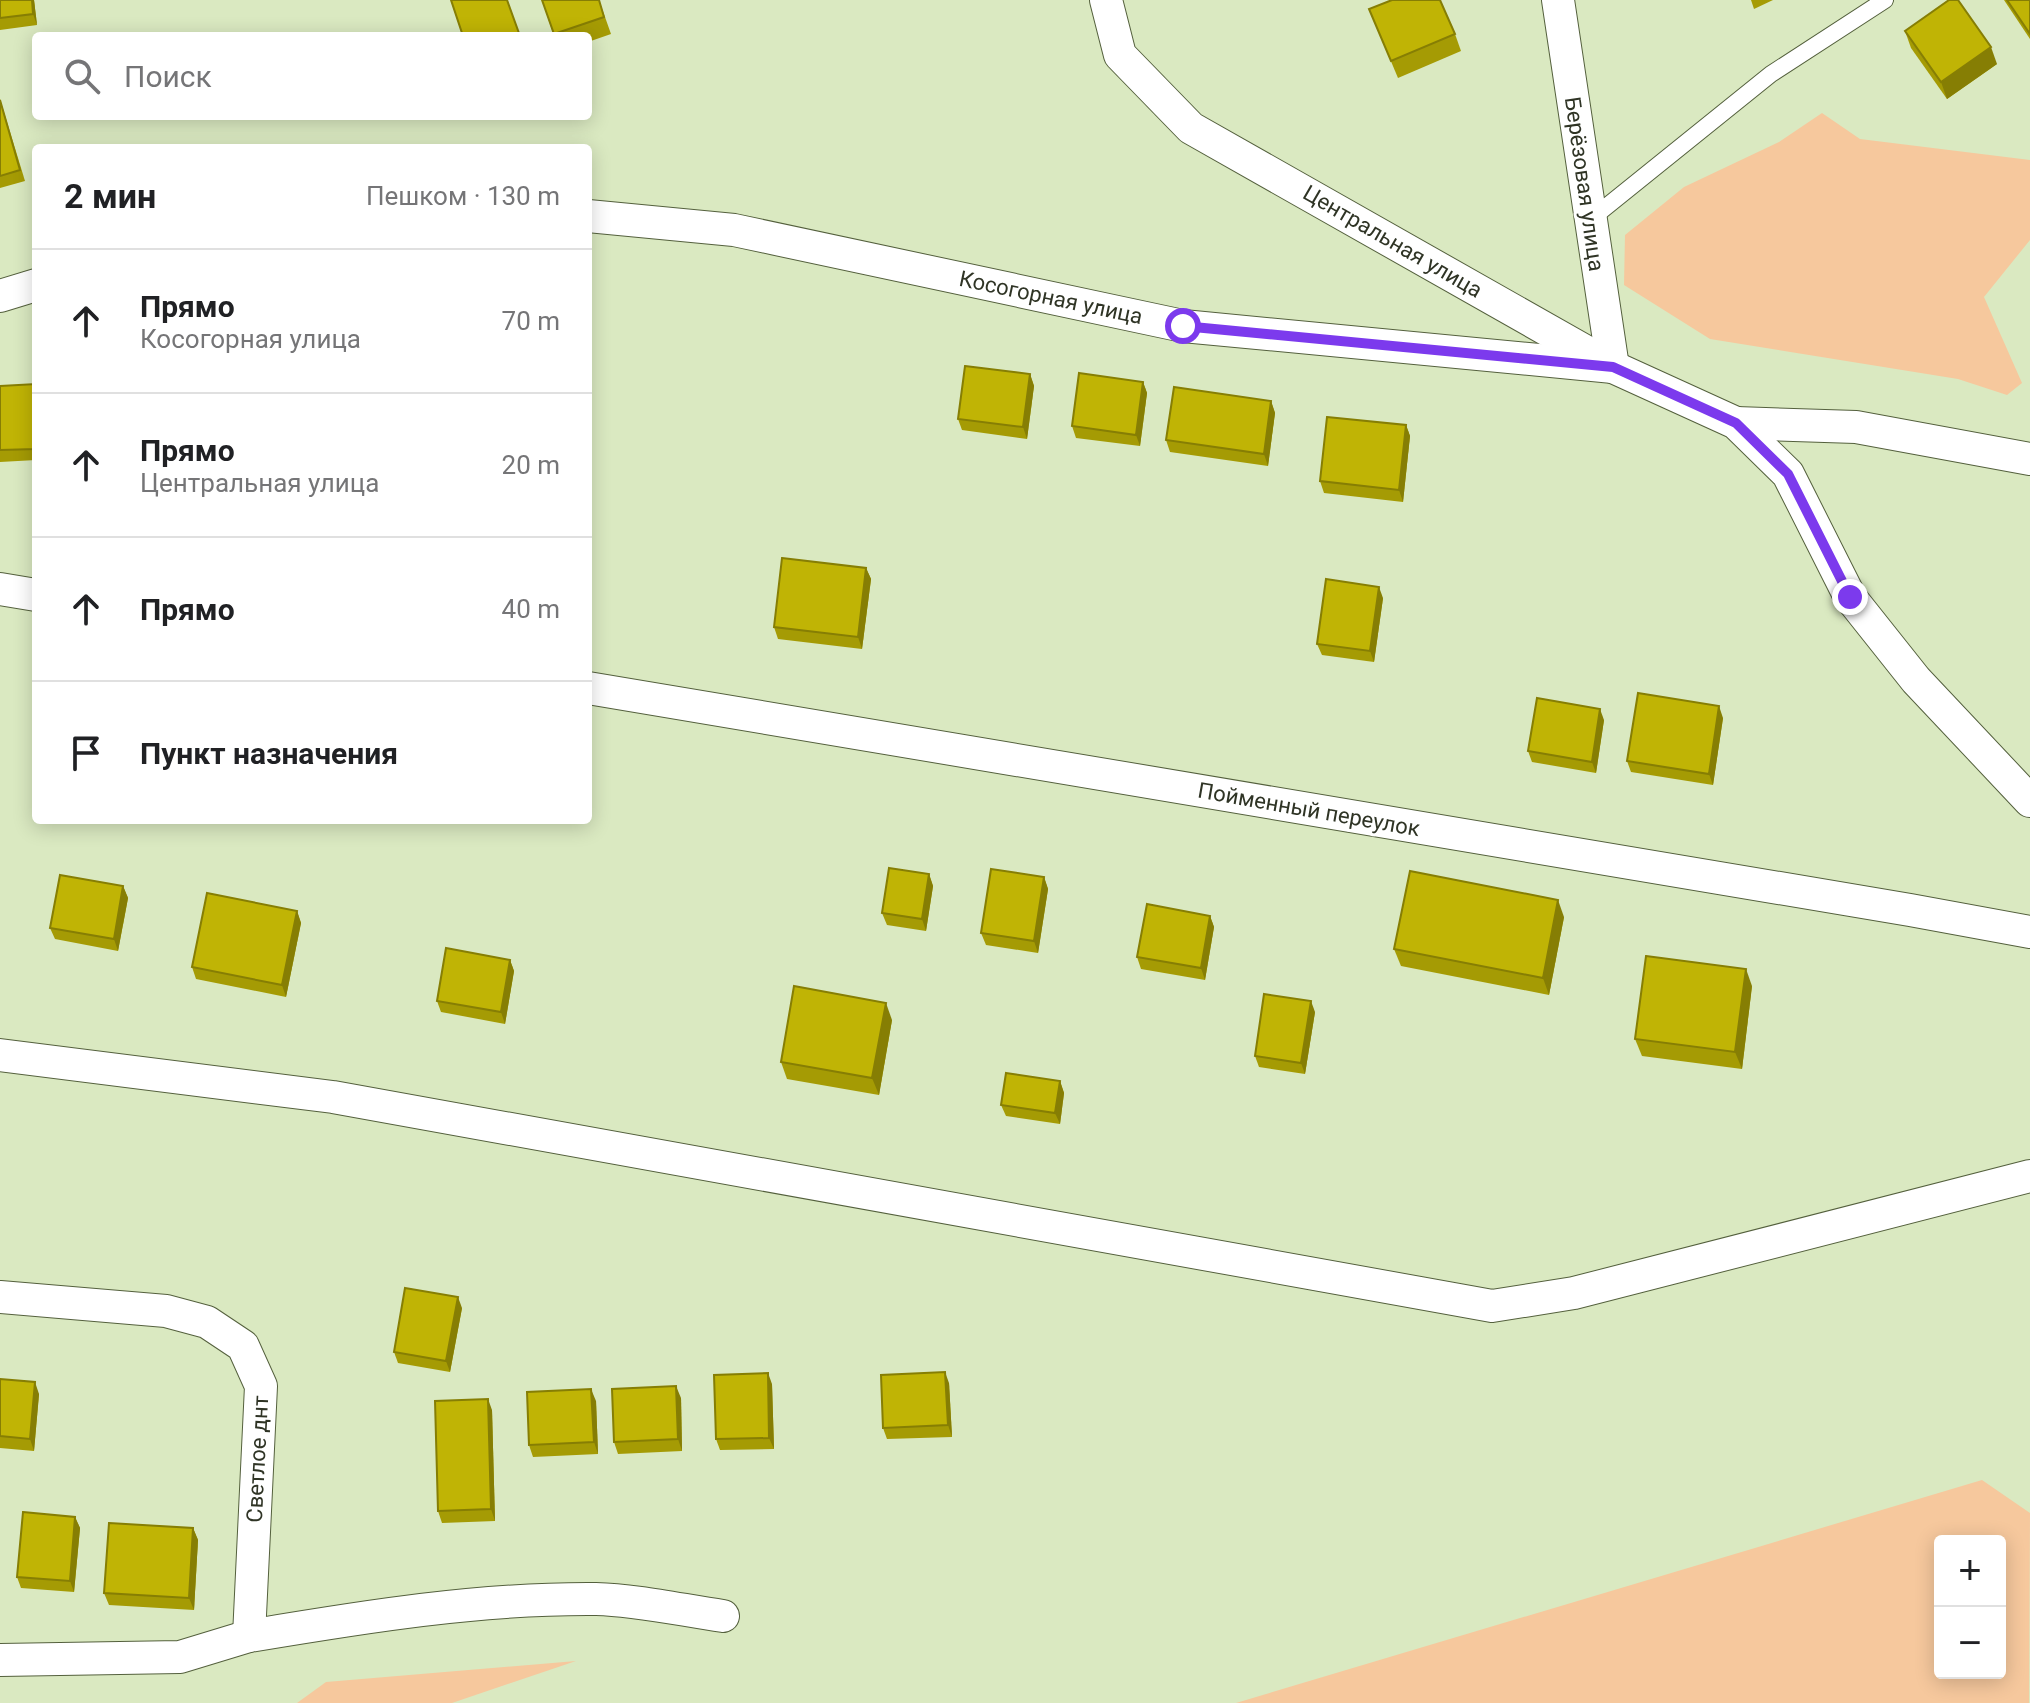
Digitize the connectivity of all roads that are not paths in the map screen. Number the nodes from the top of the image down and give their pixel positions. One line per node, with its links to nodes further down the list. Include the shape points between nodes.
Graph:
1 (1106, 0): 8 (street, Центральная улица, via 1120,55 1191,128)
2 (1558, 0): 5 (street, Берёзовая улица)
3 (1885, 0): 5 (lane, via 1771,74)
4 (592, 216): 8 (street, Косогорная улица, via 734,230 1183,326)
5 (1591, 219): 8 (street, Берёзовая улица)
6 (32, 286): 7 (street)
7 (0, 296)
8 (1613, 367): 9 (street, Центральная улица)
9 (1736, 423): 10 (street, via 1856,427); 14 (street, via 1788,474 1850,597 1916,680)
10 (2030, 459)
11 (0, 589): 12 (street)
12 (32, 594)
13 (592, 689): 15 (street, Пойменный переулок)
14 (2030, 801)
15 (2030, 932)
16 (0, 1055): 17 (street, via 333,1097 1492,1306 1574,1293)
17 (2030, 1176)
18 (0, 1297): 20 (street, Светлое днт, via 166,1311 207,1322 243,1346 261,1386)
19 (723, 1616): 20 (street, via 597,1599 375,1615)
20 (249, 1636): 21 (street, via 180,1657)
21 (0, 1660)

